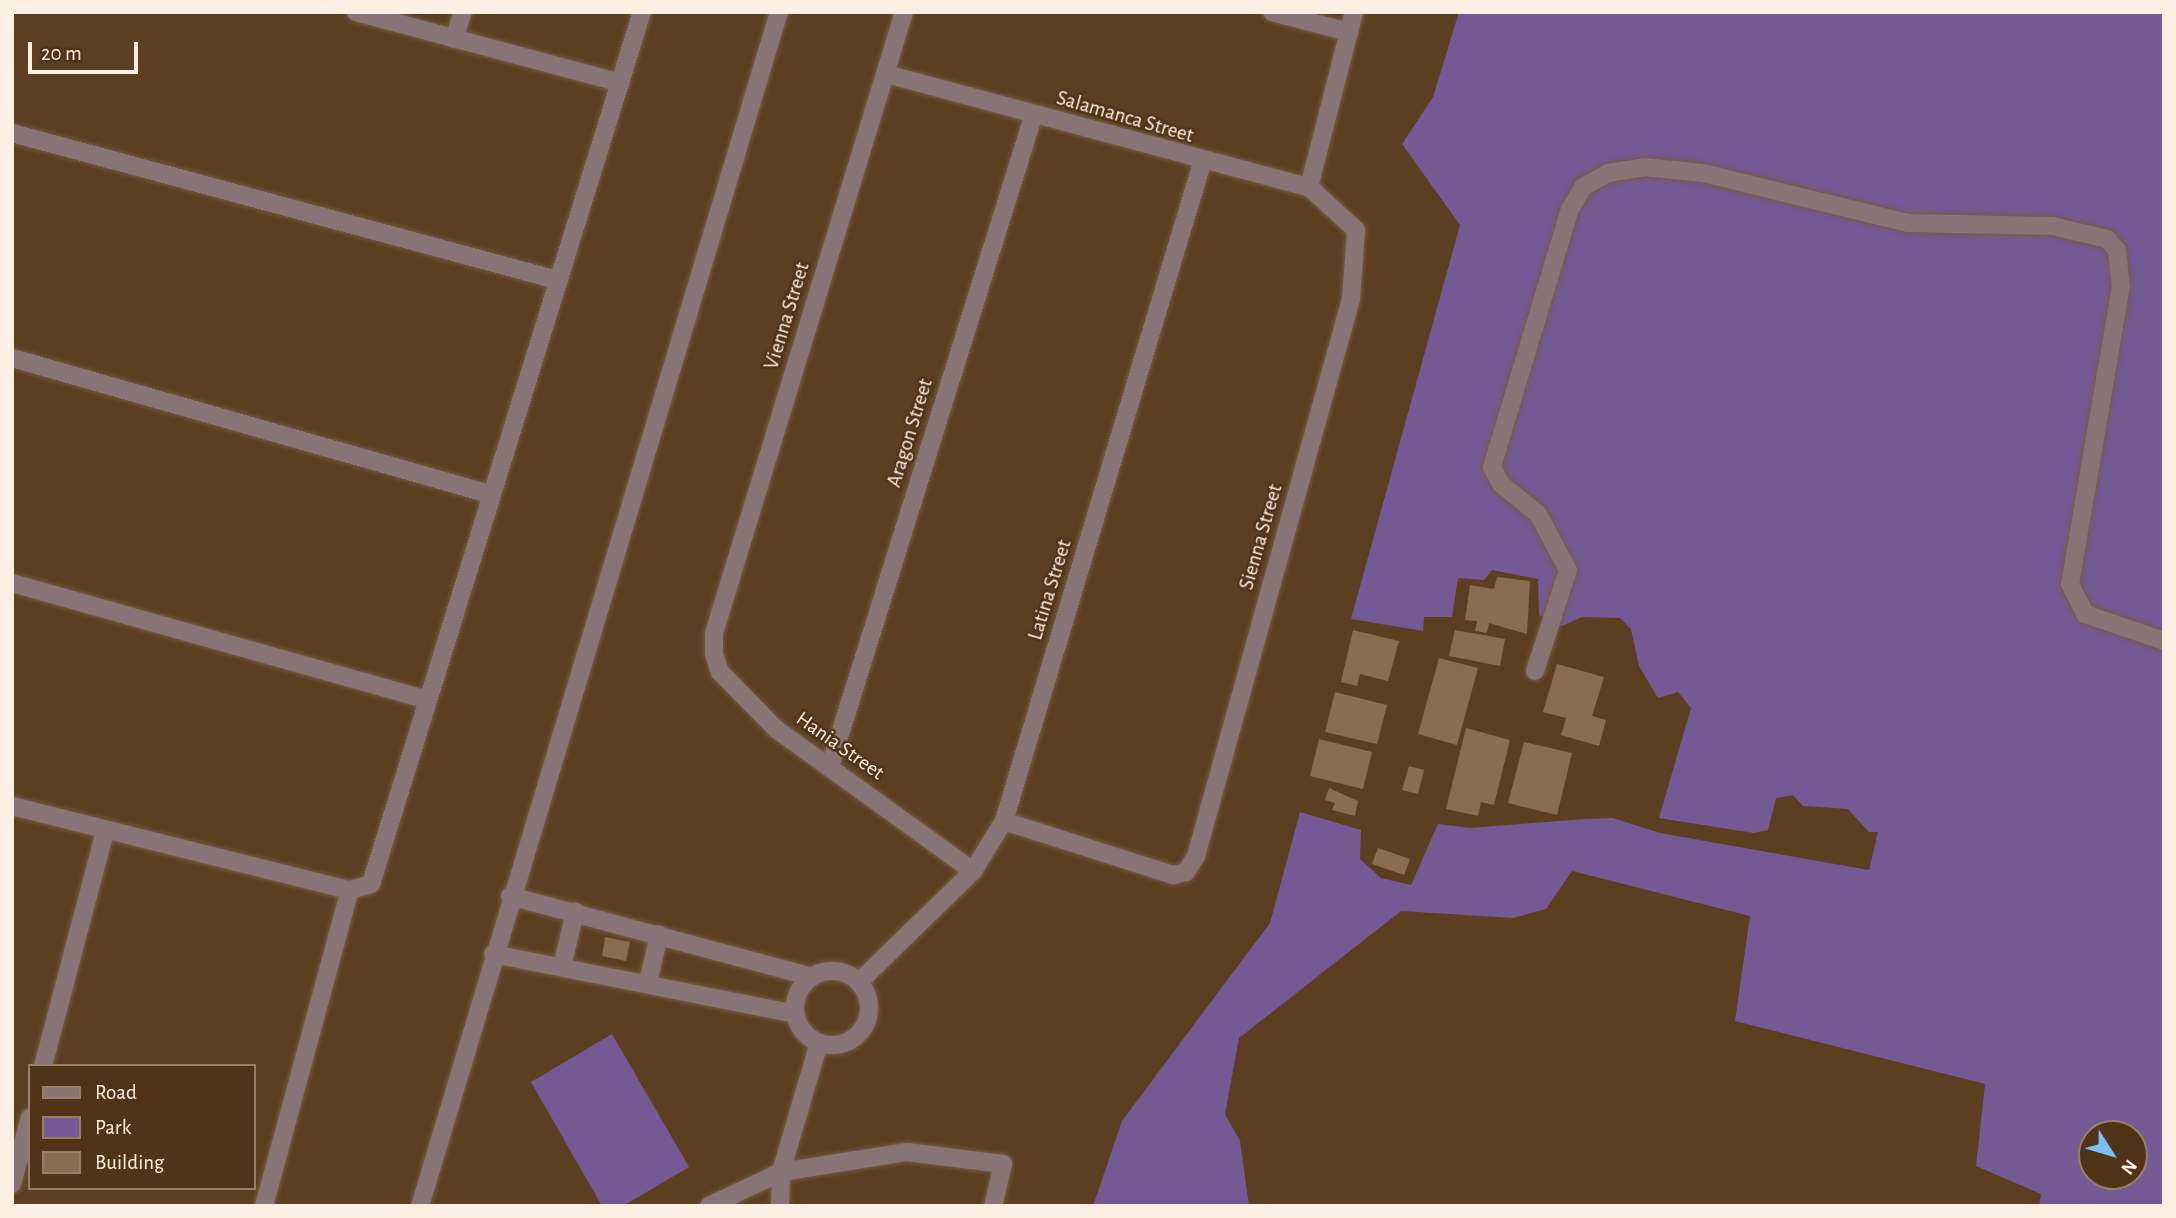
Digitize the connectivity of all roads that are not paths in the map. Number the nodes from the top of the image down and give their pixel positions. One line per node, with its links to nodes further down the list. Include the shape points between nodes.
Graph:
1 (356, 12): 9 (street)
2 (463, 12): 9 (street)
3 (642, 12): 11 (street)
4 (779, 12): 31 (street)
5 (904, 12): 10 (street, Vienna Street)
6 (1272, 12): 8 (street)
7 (1354, 12): 8 (street)
8 (1349, 32): 15 (street)
9 (454, 40): 11 (street)
10 (886, 74): 12 (street, Salamanca Street); 21 (street, Vienna Street)
11 (621, 83): 17 (street)
12 (1034, 114): 14 (street, Salamanca Street); 25 (street, Aragon Street)
13 (12, 133): 17 (street)
14 (1202, 163): 15 (street, Salamanca Street); 27 (street, Latina Street)
15 (1309, 187): 16 (street, Salamanca Street)
16 (1345, 213): 27 (street, Sienna Street, via 1358,250 1352,299 1186,872 1173,875)
17 (557, 281): 19 (street)
18 (12, 358): 19 (street)
19 (490, 494): 24 (street)
20 (12, 583): 24 (street)
21 (714, 633): 25 (street, Hania Street, via 720,672 776,729)
22 (2164, 641): 23 (street, via 2085,614 2070,584 2121,286 2117,250 2107,239 2053,226 1995,230 1908,223 1703,173 1644,167 1608,173 1583,187 1570,209 1492,467 1501,484 1538,514 1568,570)
23 (1535, 671)
24 (426, 699): 30 (street, via 374,878 364,888)
25 (830, 766): 29 (street, Hania Street)
26 (12, 806): 28 (street)
27 (1004, 821): 29 (street, Latina Street)
28 (105, 831): 30 (street); 41 (street)
29 (973, 871): 37 (street, Latina Street)
30 (350, 890): 45 (street)
31 (510, 896): 32 (street); 34 (street)
32 (575, 912): 33 (street); 35 (street)
33 (659, 934): 36 (street); 38 (street)
34 (493, 954): 35 (street); 46 (street)
35 (562, 967): 38 (street)
36 (812, 977): 37 (street, via 836,971); 39 (street, via 798,996)
37 (859, 982): 40 (street, via 869,1004 864,1027 844,1043)
38 (649, 983): 39 (street)
39 (795, 1014): 40 (street)
40 (819, 1043): 43 (street)
41 (44, 1064)
42 (24, 1119): 44 (street)
43 (781, 1172): 47 (street); 48 (street); 49 (street, via 907,1152 1003,1164)
44 (12, 1184)
45 (264, 1206)
46 (420, 1206)
47 (709, 1206)
48 (780, 1206)
49 (993, 1206)

